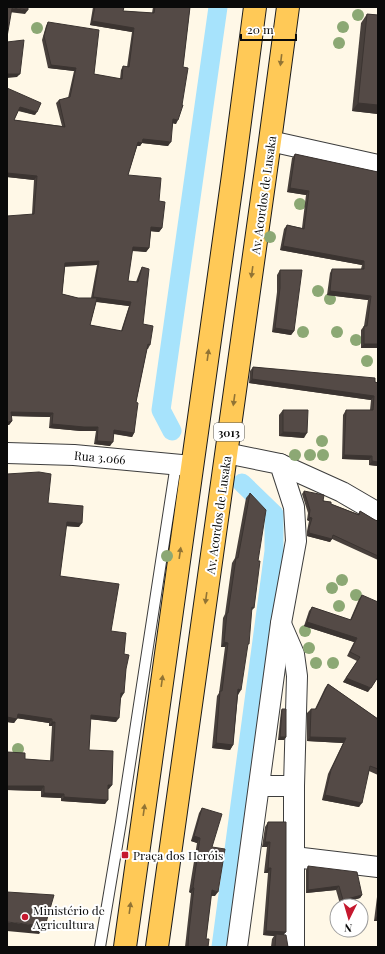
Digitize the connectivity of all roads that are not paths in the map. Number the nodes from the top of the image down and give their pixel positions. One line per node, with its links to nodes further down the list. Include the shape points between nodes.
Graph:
1 (255, 7): 8 (main road, 3013, one-way to 1)
2 (288, 7): 3 (main road, Av. Acordos de Lusaka / 3013, one-way to 3)
3 (270, 141): 4 (street); 6 (main road, Av. Acordos de Lusaka / 3013, one-way to 6)
4 (378, 165)
5 (7, 453): 8 (street, Rua 3.066, via 74,455)
6 (226, 453): 7 (street); 17 (main road, Av. Acordos de Lusaka / 3013, one-way to 17)
7 (280, 464): 9 (street, via 342,492); 10 (street, via 294,507 296,541)
8 (184, 465): 15 (lane); 16 (main road, 3013, one-way to 8)
9 (378, 513)
10 (281, 623): 11 (street); 12 (street, via 294,654 297,676)
11 (260, 786): 12 (street); 18 (street)
12 (294, 786): 13 (street)
13 (294, 857): 14 (street); 19 (street)
14 (378, 867)
15 (100, 947)
16 (124, 947)
17 (157, 947)
18 (237, 947)
19 (294, 947)

